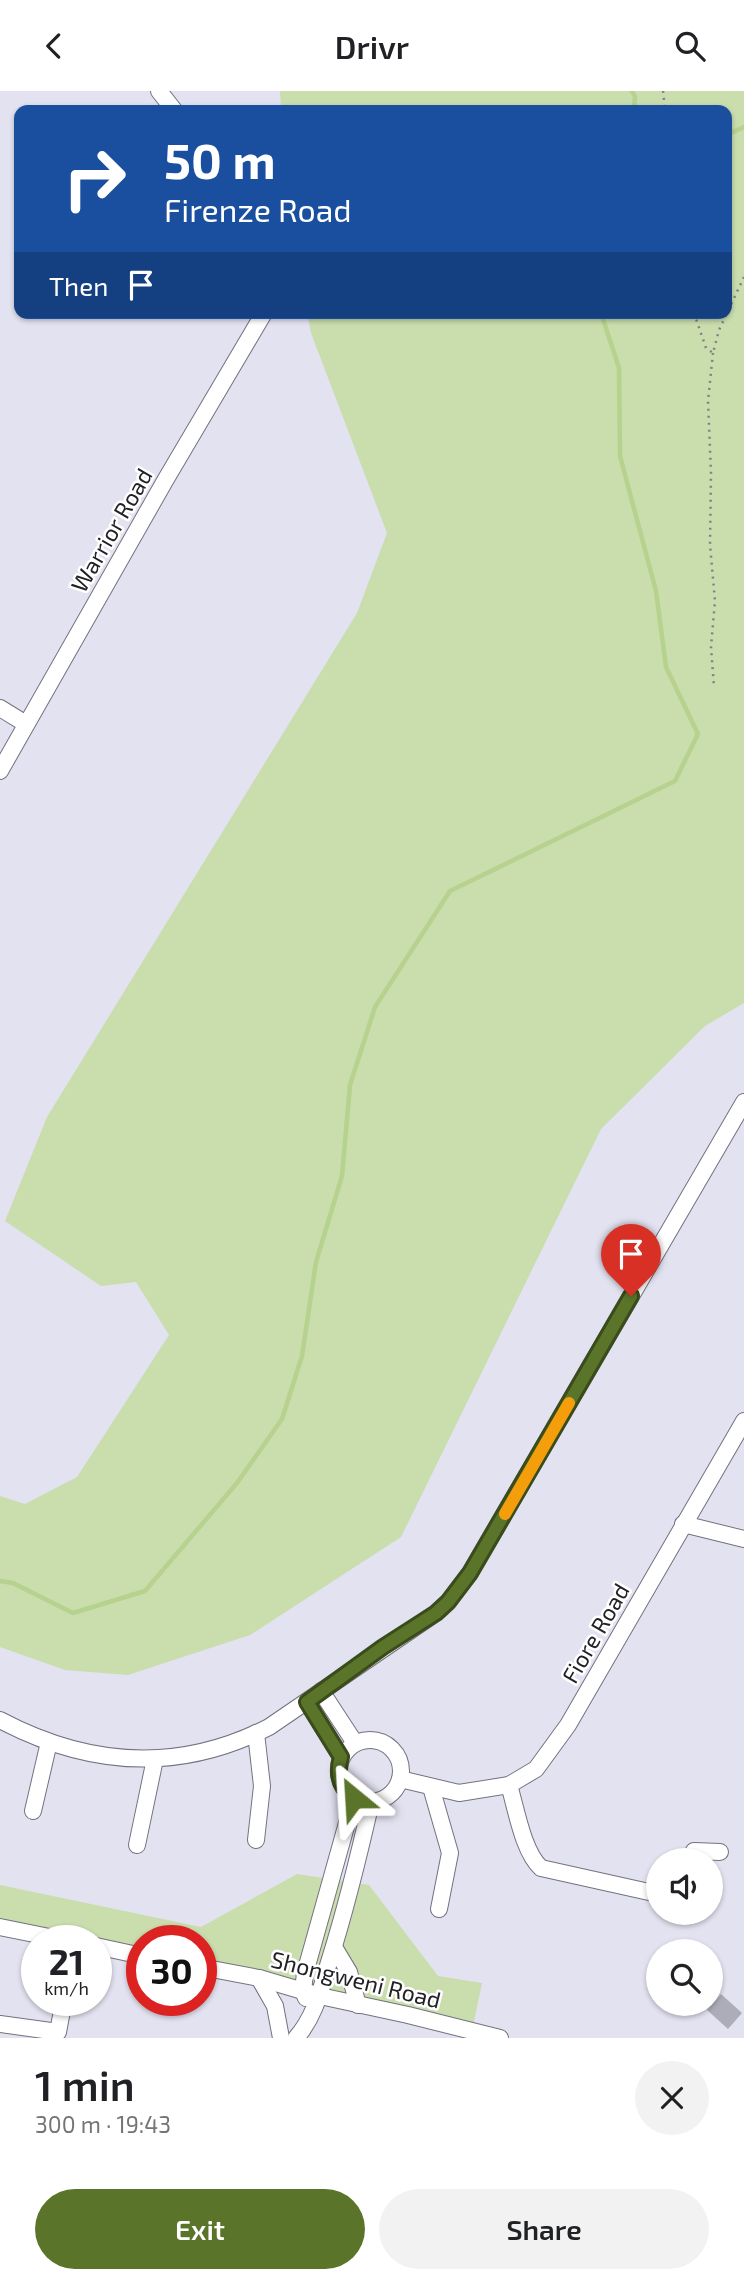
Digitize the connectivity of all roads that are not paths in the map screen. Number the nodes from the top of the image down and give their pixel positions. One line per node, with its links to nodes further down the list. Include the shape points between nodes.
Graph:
1 (159, 91): 2 (street)
2 (170, 105)
3 (260, 319): 5 (street, Warrior Road)
4 (0, 708): 5 (street)
5 (26, 724): 6 (street, Warrior Road)
6 (0, 771)
7 (744, 1101): 11 (street, via 470,1573 436,1613)
8 (744, 1421): 9 (street, Fiore Road)
9 (683, 1524): 10 (street); 20 (street, Fiore Road, via 563,1733 536,1769)
10 (744, 1539)
11 (321, 1691): 12 (street); 16 (street)
12 (307, 1702): 14 (street); 17 (street)
13 (0, 1720): 15 (street)
14 (256, 1734): 18 (street, via 195,1753); 25 (street, via 262,1786)
15 (49, 1742): 18 (street, via 120,1758); 24 (street)
16 (355, 1743): 17 (street); 19 (street, via 375,1739 393,1750)
17 (341, 1757): 22 (street, via 338,1775)
18 (155, 1759): 26 (street)
19 (400, 1779): 21 (street, Fiore Road); 23 (street, via 390,1795)
20 (509, 1785): 21 (street, Fiore Road, via 458,1793); 27 (street, via 528,1849 541,1868)
21 (431, 1787): 28 (street, via 450,1853)
22 (354, 1798): 23 (street); 34 (street)
23 (371, 1802): 31 (street)
24 (33, 1811)
25 (256, 1840)
26 (136, 1845)
27 (646, 1891)
28 (439, 1909)
29 (0, 1927): 30 (street)
30 (21, 1931)
31 (334, 1947): 35 (street); 36 (street, via 349,1972)
32 (217, 1970): 33 (street, Shongweni Road)
33 (259, 1978): 34 (street, Shongweni Road); 41 (street, via 275,2005)
34 (303, 1991): 35 (street, Shongweni Road); 37 (street)
35 (320, 1996): 36 (street, Shongweni Road); 37 (street)
36 (358, 2005): 43 (street, Shongweni Road)
37 (313, 2015): 42 (street)
38 (65, 2016): 40 (street)
39 (0, 2024): 40 (street)
40 (66, 2035)
41 (281, 2038)
42 (296, 2038)
43 (500, 2038)

